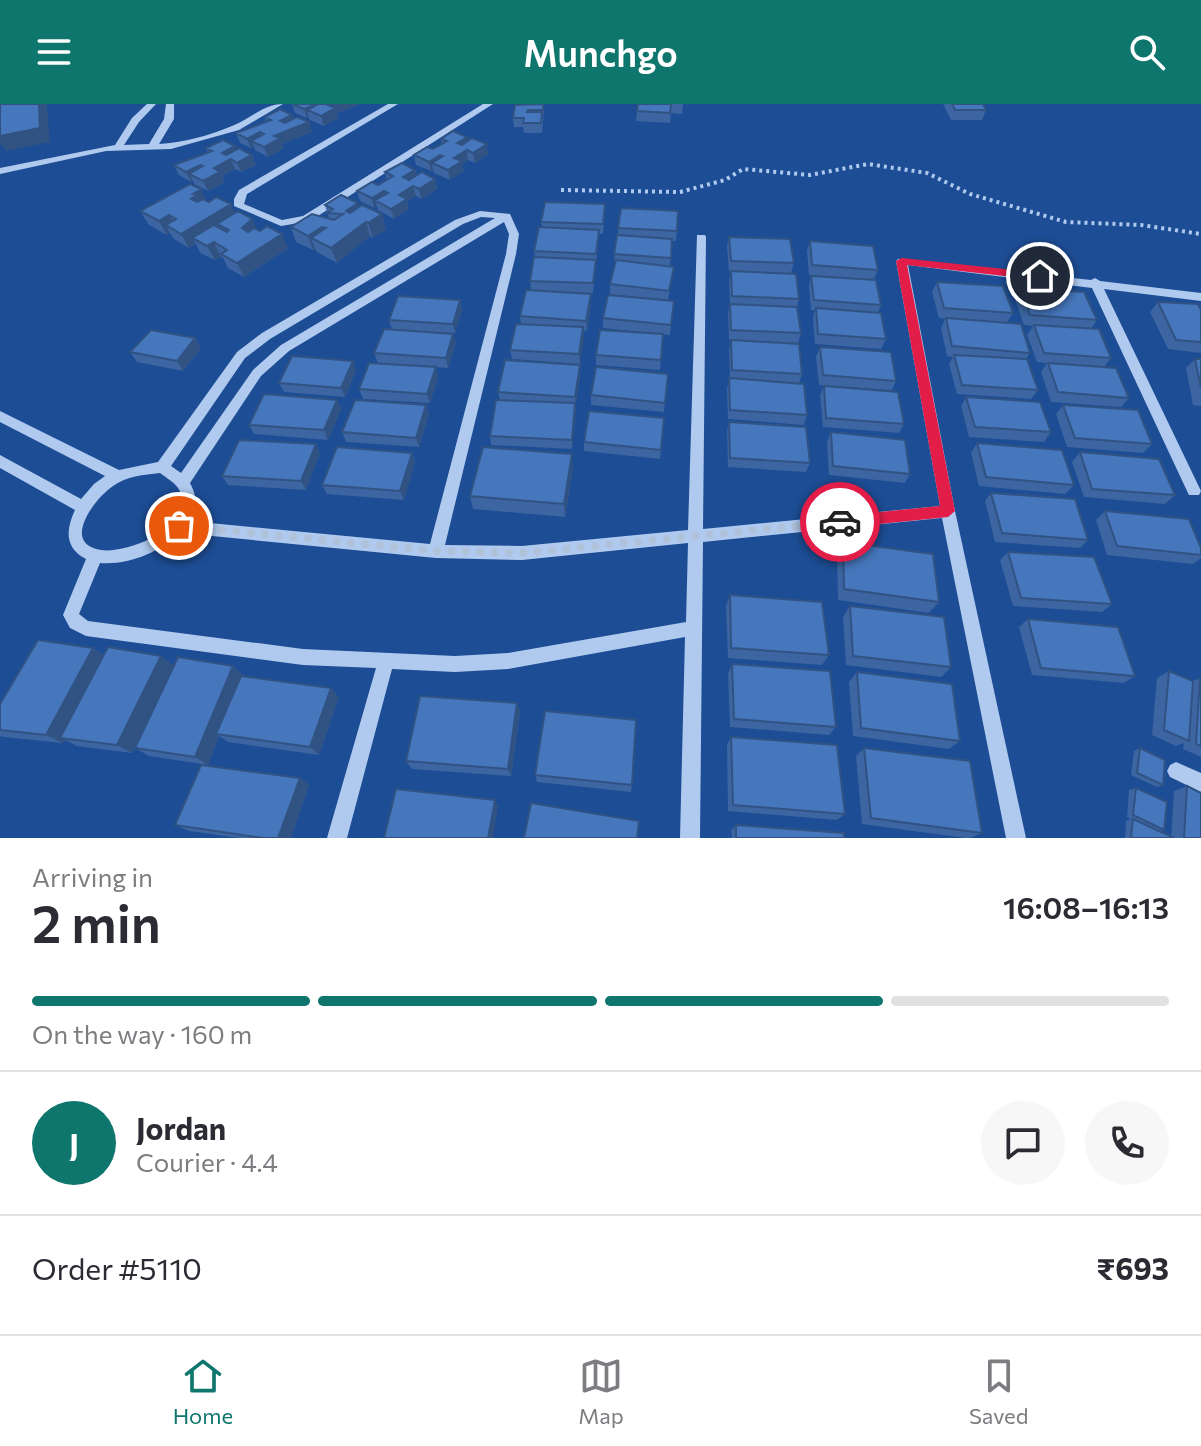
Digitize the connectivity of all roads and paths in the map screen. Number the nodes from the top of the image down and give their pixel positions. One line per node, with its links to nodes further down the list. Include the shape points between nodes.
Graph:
1 (152, 104): 6 (street)
2 (170, 104): 7 (street, via 169,119)
3 (279, 104): 7 (street, via 236,128)
4 (394, 104): 5 (street, via 243,192 239,206 281,223 306,219)
5 (489, 104)
6 (118, 147): 7 (street); 8 (street)
7 (152, 147)
8 (0, 171)
9 (561, 190): 11 (path, via 702,190 726,183 743,169 810,175 868,164 927,173 970,194 1066,222)
10 (506, 216): 15 (street, via 480,214 459,222); 16 (street); 27 (street, via 514,234 511,254)
11 (1201, 234)
12 (701, 237): 26 (street)
13 (1095, 282): 14 (street); 22 (street); 24 (street, via 902,261)
14 (1201, 297)
15 (266, 336): 16 (street); 19 (street, via 241,355)
16 (285, 348): 21 (street, via 257,373)
17 (0, 416): 20 (street)
18 (0, 461): 23 (street)
19 (162, 467): 20 (street); 21 (street)
20 (118, 476): 23 (street)
21 (184, 480): 25 (street, via 189,505)
22 (1194, 491)
23 (81, 506): 28 (street, via 75,537)
24 (948, 511): 26 (street); 35 (street)
25 (179, 526): 27 (street); 28 (street, via 135,555)
26 (697, 536): 27 (street, via 522,553); 29 (street)
27 (436, 551)
28 (95, 556): 30 (street, via 71,615 86,628 303,657)
29 (695, 628): 30 (street, via 508,661); 34 (street)
30 (386, 662): 33 (street)
31 (1176, 771): 32 (street)
32 (1201, 783)
33 (337, 838)
34 (690, 838)
35 (1016, 838)

